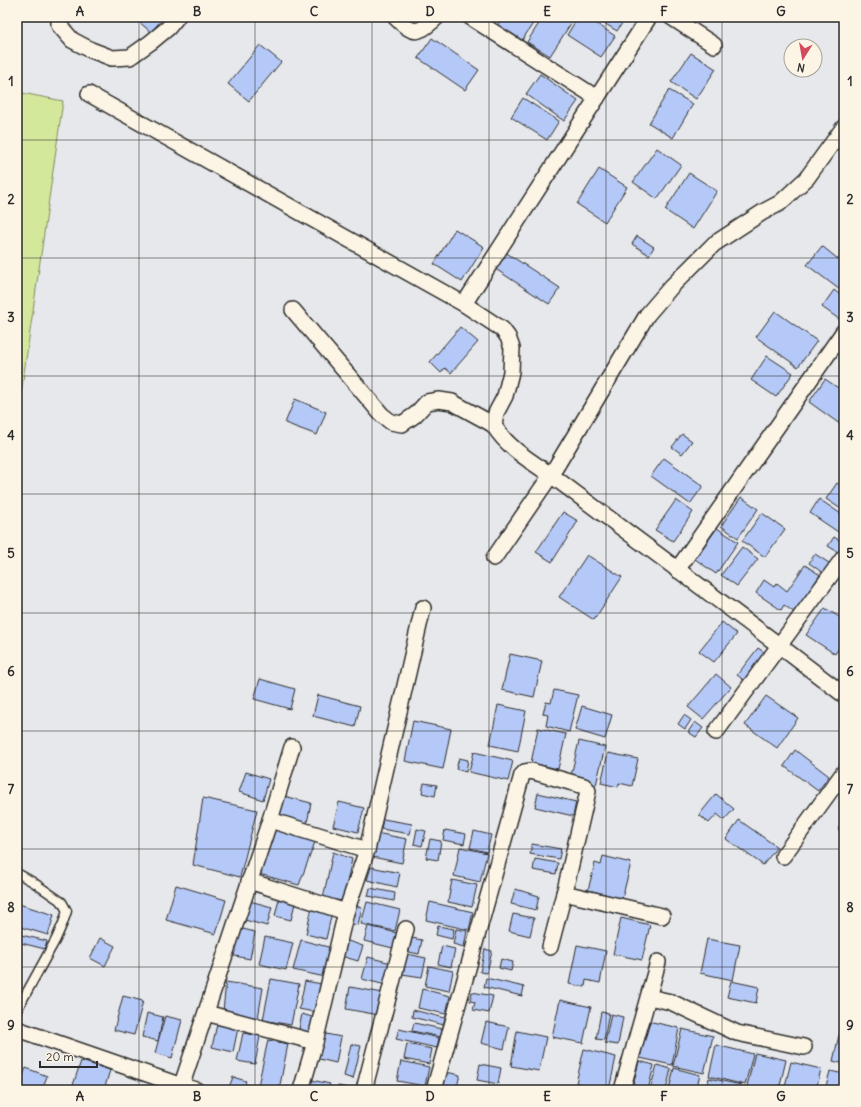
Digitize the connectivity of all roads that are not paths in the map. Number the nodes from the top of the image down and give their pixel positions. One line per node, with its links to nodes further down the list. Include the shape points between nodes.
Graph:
1 (59, 17): 2 (street, via 59,25 72,40 112,58 130,57 168,28)
2 (177, 17)
3 (395, 17): 4 (street, via 414,31 420,30)
4 (437, 17)
5 (470, 17): 10 (street)
6 (649, 17): 10 (street)
7 (671, 17): 8 (street)
8 (714, 45)
9 (89, 94): 12 (street)
10 (597, 98): 12 (street)
11 (844, 127): 16 (street, via 807,178 780,203 714,244 647,315)
12 (464, 304): 15 (street, via 502,329 512,348 511,372)
13 (293, 310): 15 (street, via 382,415 391,422 402,424 427,402 439,400 452,402)
14 (844, 331): 19 (street)
15 (494, 424): 16 (street, via 500,436 525,458)
16 (551, 475): 18 (street); 19 (street)
17 (844, 556): 21 (street)
18 (494, 558)
19 (677, 570): 21 (street)
20 (423, 608): 27 (street)
21 (780, 646): 22 (street); 23 (street)
22 (844, 695)
23 (716, 732)
24 (292, 747): 26 (street)
25 (844, 772): 28 (street)
26 (270, 820): 27 (street); 30 (street)
27 (367, 850): 32 (street)
28 (783, 856)
29 (17, 873): 38 (lane, via 62,902 67,911 56,939)
30 (250, 881): 32 (street); 39 (street)
31 (564, 893): 33 (street); 35 (street); 46 (street, via 588,791 584,786 530,771 525,772 522,775)
32 (346, 912): 41 (street)
33 (662, 916)
34 (406, 929): 45 (street)
35 (550, 947)
36 (658, 962): 37 (street)
37 (649, 997): 42 (street, via 671,1002 737,1034); 47 (street)
38 (17, 1010)
39 (206, 1013): 41 (street); 43 (street)
40 (17, 1029): 43 (street)
41 (315, 1042): 44 (street)
42 (804, 1047)
43 (186, 1089)
44 (301, 1090)
45 (364, 1090)
46 (434, 1090)
47 (622, 1090)

